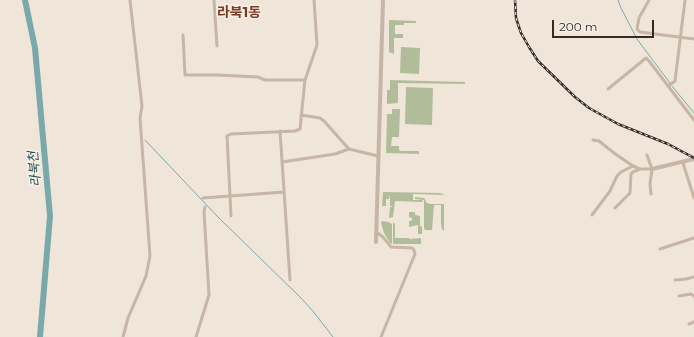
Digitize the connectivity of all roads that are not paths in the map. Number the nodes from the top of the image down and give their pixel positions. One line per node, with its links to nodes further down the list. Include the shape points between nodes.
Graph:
1 (130, 0): 48 (street, via 142,106 140,118 150,256 146,276 128,318)
2 (214, 0): 10 (street)
3 (314, 0): 11 (street, via 316,45)
4 (382, 0): 20 (street)
5 (649, 0): 8 (street, via 639,18 637,29 640,32)
6 (685, 0): 8 (street)
7 (183, 35): 11 (street, via 186,75)
8 (680, 37): 9 (street); 12 (street, via 675,81)
9 (694, 39)
10 (217, 46)
11 (304, 80): 14 (street)
12 (670, 85): 13 (street, via 646,58); 15 (street)
13 (608, 89)
14 (301, 115): 16 (street, via 300,129); 18 (street, via 320,118)
15 (694, 120)
16 (280, 131): 22 (street); 29 (street, via 227,136)
17 (593, 140): 24 (street, via 599,141)
18 (349, 149): 20 (street); 22 (street, via 335,154)
19 (647, 155): 26 (street)
20 (378, 156): 36 (street)
21 (693, 160): 23 (street)
22 (282, 162): 27 (street)
23 (683, 163): 26 (street); 31 (street)
24 (634, 166): 25 (street); 34 (street, via 617,176 610,191)
25 (640, 169): 26 (street); 33 (street, via 631,174 630,193)
26 (652, 169): 28 (street)
27 (284, 192): 29 (street); 41 (street)
28 (650, 194)
29 (230, 196): 30 (street); 35 (street)
30 (203, 198)
31 (694, 198)
32 (205, 207): 49 (street, via 209,295)
33 (615, 208)
34 (592, 215)
35 (231, 216)
36 (376, 232): 38 (street); 47 (street, via 392,247 412,248 415,254)
37 (694, 238): 39 (street)
38 (376, 242)
39 (660, 249)
40 (694, 277): 42 (street)
41 (290, 280)
42 (675, 280)
43 (679, 296): 44 (street)
44 (694, 296)
45 (694, 322): 46 (street)
46 (690, 324)
47 (381, 336): 50 (street)
48 (123, 337)
49 (196, 337)
50 (386, 337)

